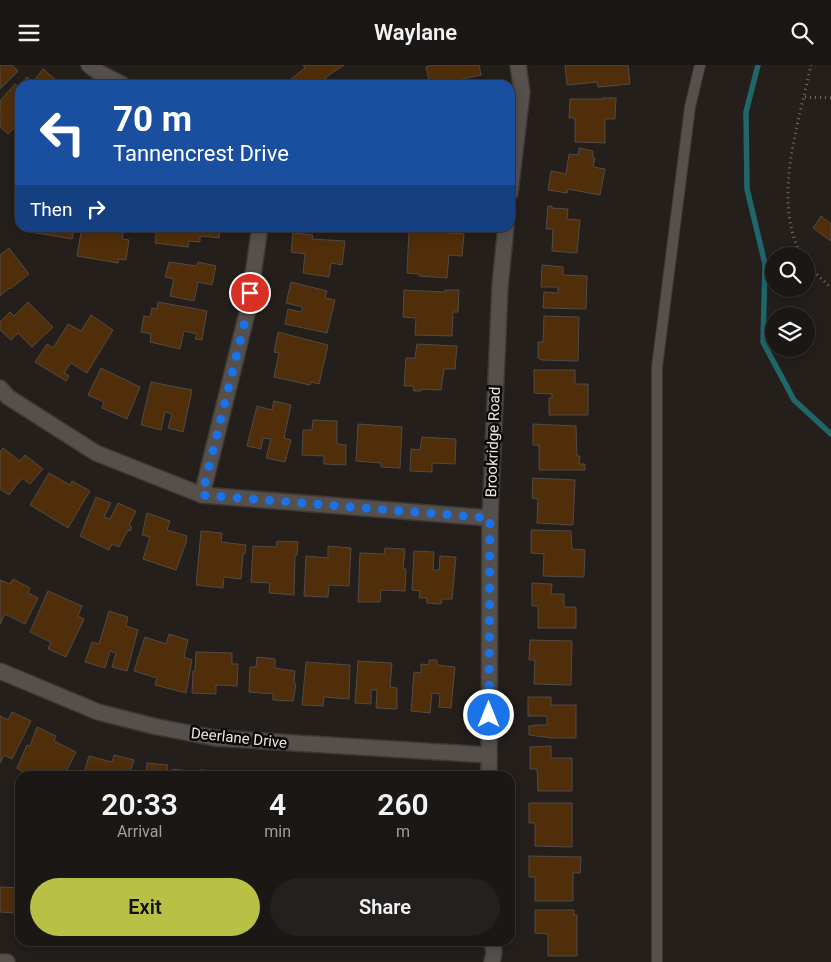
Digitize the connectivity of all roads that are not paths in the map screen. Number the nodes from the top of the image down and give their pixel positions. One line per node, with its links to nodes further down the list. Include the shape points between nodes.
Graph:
1 (89, 65): 4 (street)
2 (518, 65): 5 (street, via 522,92)
3 (700, 65): 18 (lane, via 690,107 657,367)
4 (113, 80)
5 (515, 151)
6 (259, 232): 9 (street, via 248,309)
7 (505, 232): 10 (street, Brookridge Road, via 500,286)
8 (0, 388): 9 (street, via 8,397 96,453)
9 (202, 495): 10 (street)
10 (490, 518): 12 (street, Brookridge Road)
11 (0, 671): 12 (street, Deerlane Drive, via 98,712 153,727 215,738)
12 (489, 755): 13 (street, Brookridge Road)
13 (489, 771)
14 (493, 946): 17 (street)
15 (0, 962): 16 (street)
16 (7, 962)
17 (492, 962)
18 (657, 962)

